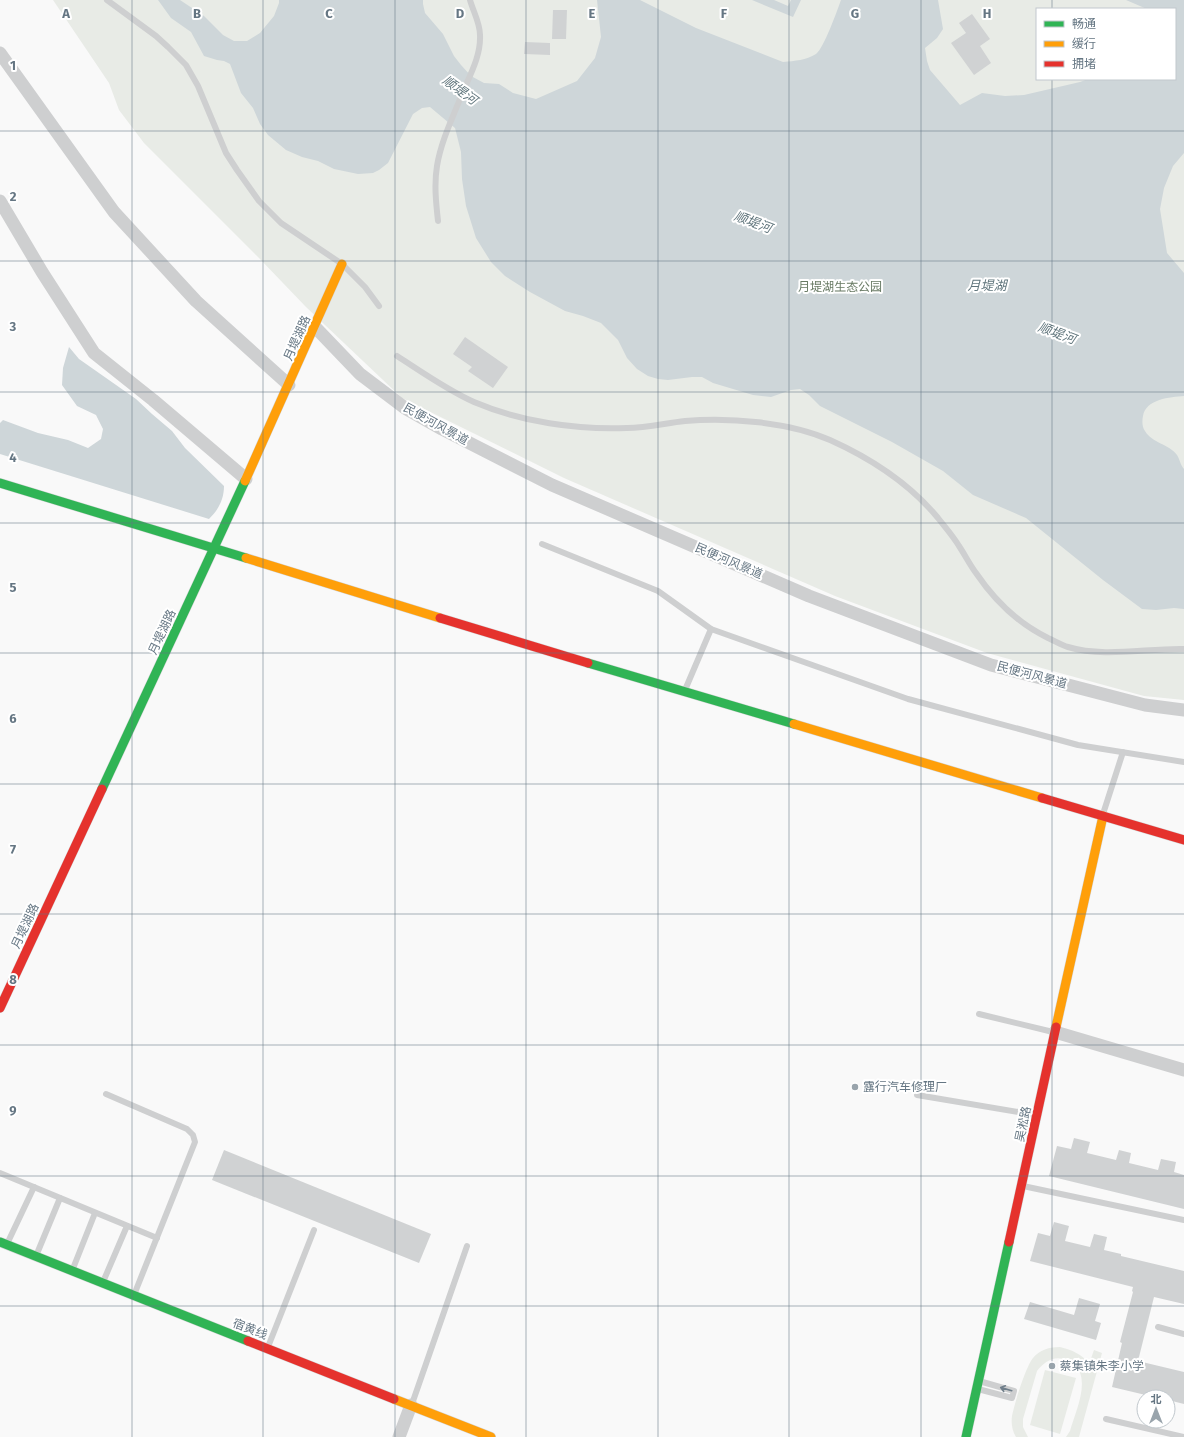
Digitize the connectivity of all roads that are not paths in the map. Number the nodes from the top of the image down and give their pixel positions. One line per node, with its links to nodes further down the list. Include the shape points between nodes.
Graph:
1 (107, 0): 6 (lane, via 156,36 186,66 198,86 226,153 259,201 281,223)
2 (470, 0): 5 (lane, via 479,26 479,48 443,141 437,166)
3 (0, 53): 10 (street, via 114,212 196,301)
4 (0, 201): 11 (street, via 94,353)
5 (438, 221)
6 (342, 264): 7 (lane, via 365,287); 8 (street, 月堤湖路)
7 (379, 306)
8 (315, 327): 10 (street, 月堤湖路); 18 (street, 民便河风景道, via 360,374 405,408 552,485 810,596 991,665 1145,705)
9 (397, 356): 16 (lane, via 474,402 516,416 564,425 599,428 629,428 686,421 755,422 799,429 829,440 862,456 907,486 937,516 975,573 994,596 1031,630 1068,647 1097,652)
10 (289, 385): 11 (street, 月堤湖路)
11 (246, 480): 14 (street, 月堤湖路)
12 (0, 484): 14 (street)
13 (542, 544): 15 (lane, via 658,591)
14 (215, 548): 17 (street); 23 (street, 月堤湖路)
15 (711, 629): 17 (lane); 19 (lane, via 908,699 1078,745)
16 (1184, 649)
17 (685, 691): 21 (street)
18 (1184, 710)
19 (1123, 752): 20 (lane); 21 (lane)
20 (1184, 762)
21 (1103, 816): 22 (street); 25 (street, 吴淞路)
22 (1184, 840)
23 (0, 1008)
24 (979, 1014): 25 (lane)
25 (1055, 1032): 26 (street); 29 (street, 吴淞路)
26 (1184, 1070)
27 (106, 1094): 38 (lane, via 187,1129 193,1135 195,1142)
28 (917, 1095): 29 (lane)
29 (1037, 1115): 31 (street, 吴淞路)
30 (0, 1173): 32 (lane)
31 (1021, 1186): 35 (lane); 48 (street, 吴淞路)
32 (34, 1187): 33 (lane); 39 (lane)
33 (60, 1198): 34 (lane); 41 (lane)
34 (94, 1213): 36 (lane); 42 (lane)
35 (1184, 1220)
36 (128, 1226): 38 (lane); 43 (lane)
37 (314, 1230): 47 (lane)
38 (156, 1238): 44 (lane)
39 (3, 1243): 41 (street, 宿黄线)
40 (467, 1246): 49 (lane)
41 (36, 1256): 42 (street, 宿黄线)
42 (72, 1271): 43 (street, 宿黄线)
43 (102, 1283): 44 (street, 宿黄线)
44 (134, 1296): 47 (street, 宿黄线)
45 (1158, 1327): 46 (lane)
46 (1184, 1334)
47 (267, 1349): 49 (street, 宿黄线)
48 (977, 1385): 48 (lane, one-way to 48, via 1012,1398 1014,1391); 53 (street, 吴淞路)
49 (411, 1406): 51 (street); 52 (street, 宿黄线)
50 (1106, 1419): 54 (lane)
51 (399, 1437)
52 (491, 1437)
53 (966, 1437)
54 (1184, 1437)

